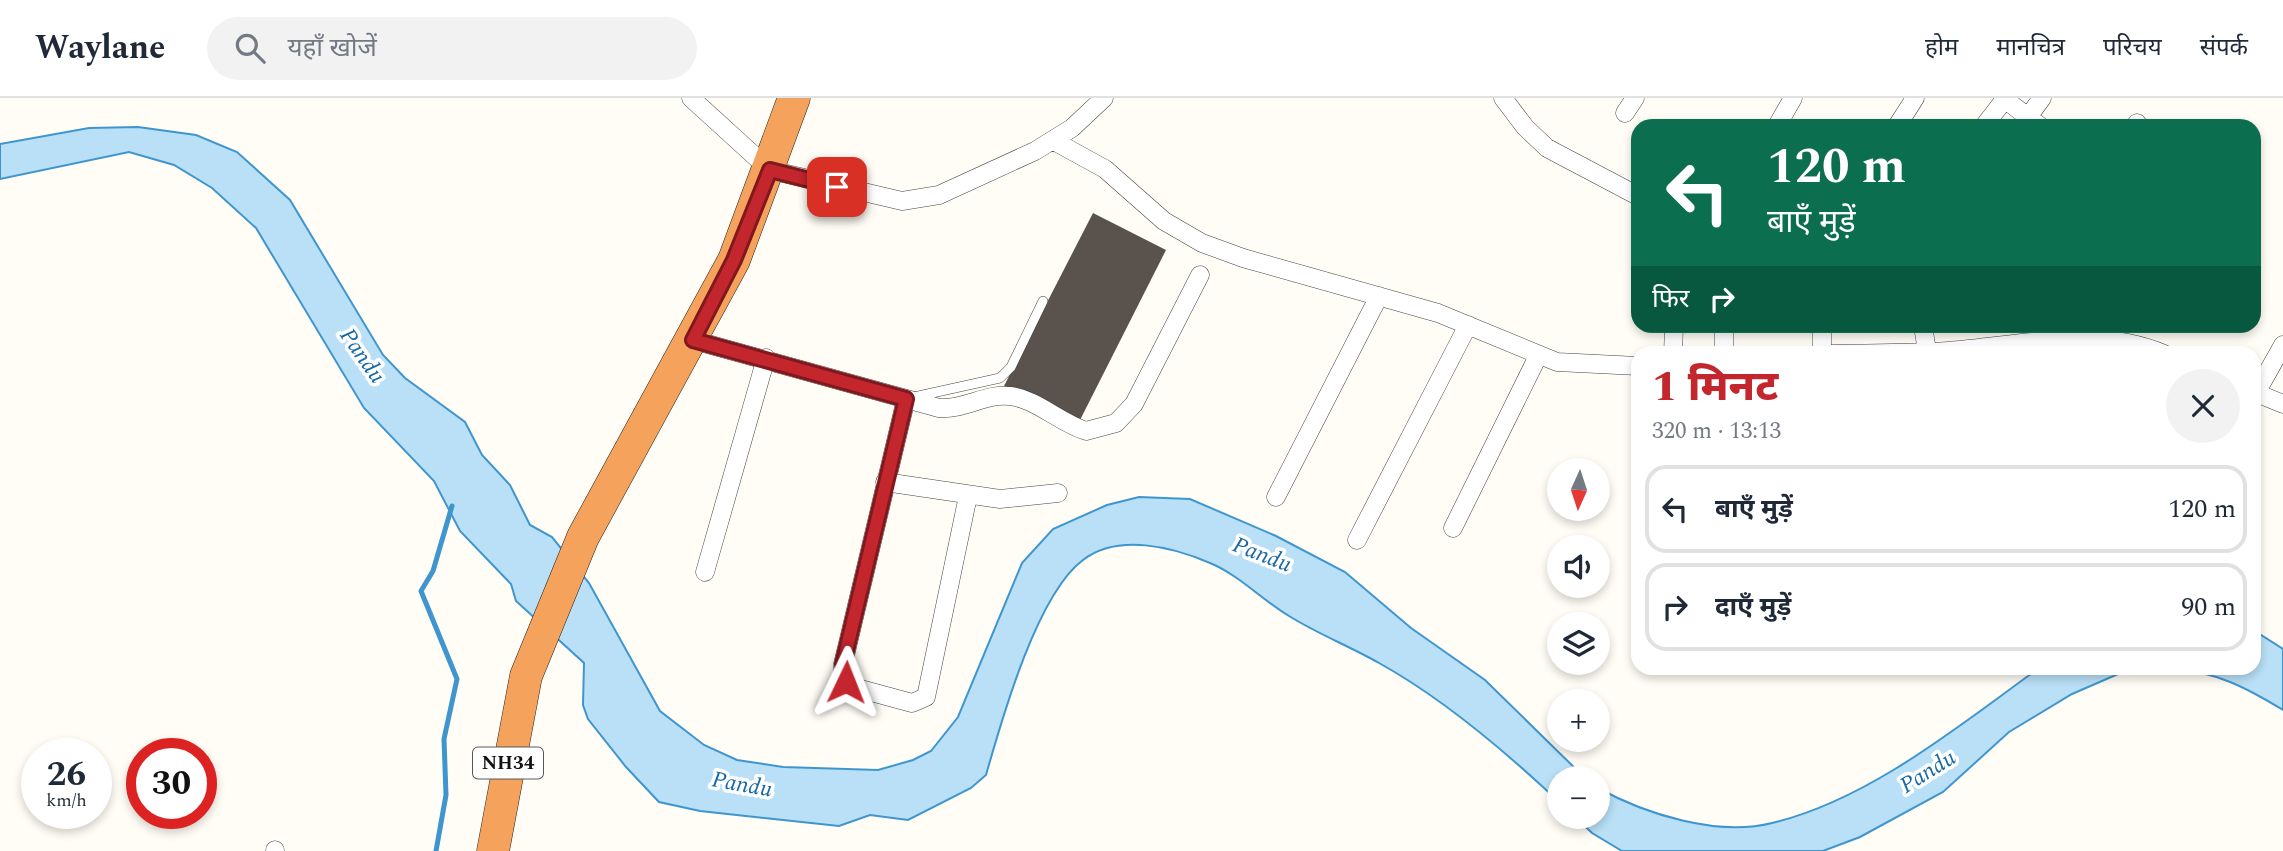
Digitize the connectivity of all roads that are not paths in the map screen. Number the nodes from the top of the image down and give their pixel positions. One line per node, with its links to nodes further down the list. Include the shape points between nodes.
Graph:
1 (691, 98): 17 (street)
2 (794, 98): 17 (highway, NH34)
3 (1104, 98): 16 (street)
4 (1503, 98): 18 (street, via 1547,148)
5 (1635, 98): 10 (street)
6 (1915, 98): 12 (street)
7 (2042, 98): 15 (street)
8 (2004, 99): 13 (street); 14 (street)
9 (1788, 100): 11 (street)
10 (1625, 113)
11 (1780, 119)
12 (1901, 119)
13 (1989, 119)
14 (2031, 119)
15 (2035, 119)
16 (1054, 141): 17 (street, via 920,200 881,198); 20 (street, via 1105,169 1164,221 1202,243)
17 (770, 170): 23 (highway, NH34, via 734,260)
18 (1631, 193)
19 (1200, 275): 32 (street, via 1134,404 1116,423 1086,431 1012,396 949,409)
20 (1379, 296): 22 (street); 37 (street)
21 (1043, 301): 32 (lane, via 1011,367 1000,378)
22 (1468, 325): 27 (street); 39 (street)
23 (693, 340): 28 (street); 41 (highway, NH34, via 583,537 526,676)
24 (2283, 345): 30 (street)
25 (2036, 346): 26 (street, via 2080,339)
26 (2129, 346)
27 (1538, 356): 29 (street, via 1572,365); 38 (street)
28 (766, 358): 32 (street); 40 (street)
29 (1631, 366)
30 (2261, 383)
31 (2261, 395): 33 (street)
32 (906, 399): 34 (street)
33 (2283, 404)
34 (886, 482): 36 (street); 36 (street, via 843,675 853,687 912,704 929,691)
35 (1058, 493): 36 (street, via 1023,499)
36 (968, 496)
37 (1276, 497)
38 (1453, 528)
39 (1357, 540)
40 (705, 572)
41 (493, 851)

